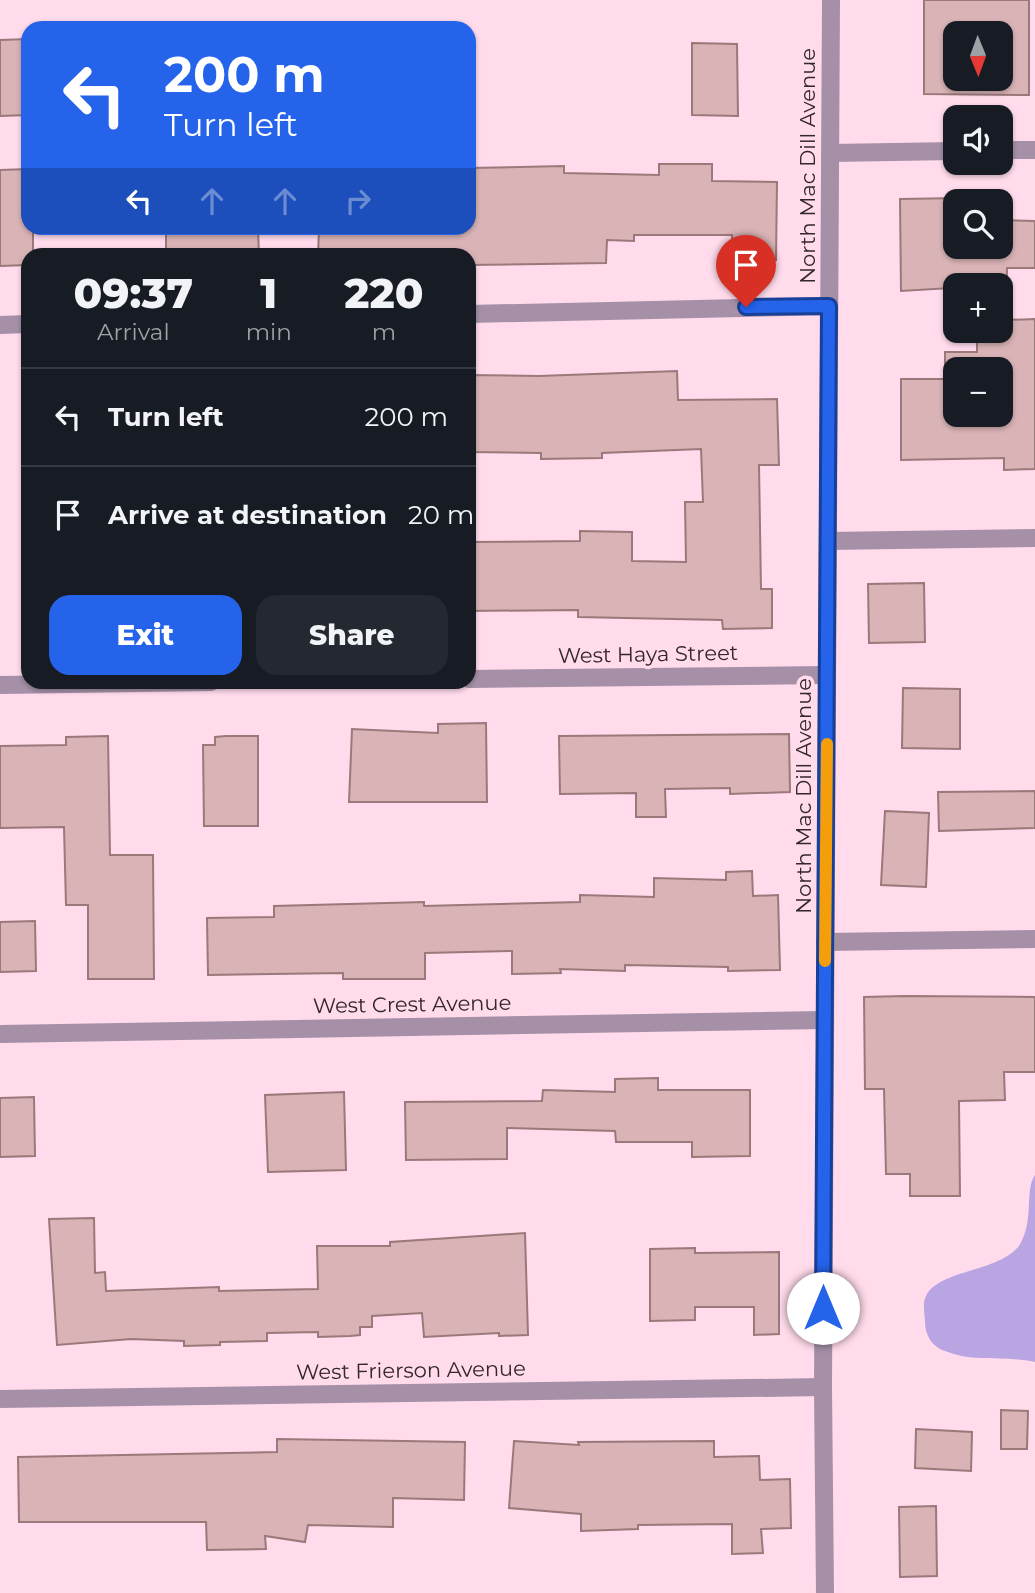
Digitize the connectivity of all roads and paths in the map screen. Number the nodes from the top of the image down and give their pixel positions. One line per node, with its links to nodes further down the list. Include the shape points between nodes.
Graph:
1 (831, 0): 5 (street, North Mac Dill Avenue)
2 (1013, 150): 3 (street)
3 (1035, 150)
4 (943, 151): 5 (street)
5 (830, 153): 6 (street, North Mac Dill Avenue)
6 (829, 306): 7 (street); 11 (street, North Mac Dill Avenue)
7 (476, 314)
8 (21, 324): 9 (street)
9 (0, 325)
10 (1035, 538): 11 (street)
11 (828, 541): 12 (street, North Mac Dill Avenue)
12 (827, 674): 13 (street, West Haya Street); 17 (street, North Mac Dill Avenue)
13 (476, 679)
14 (0, 685): 15 (street)
15 (21, 685)
16 (1035, 939): 17 (street)
17 (825, 942): 18 (street, North Mac Dill Avenue)
18 (824, 1020): 19 (street, West Crest Avenue); 20 (street, North Mac Dill Avenue)
19 (0, 1034)
20 (823, 1387): 21 (street, West Frierson Avenue); 22 (street, North Mac Dill Avenue)
21 (0, 1399)
22 (825, 1593)

